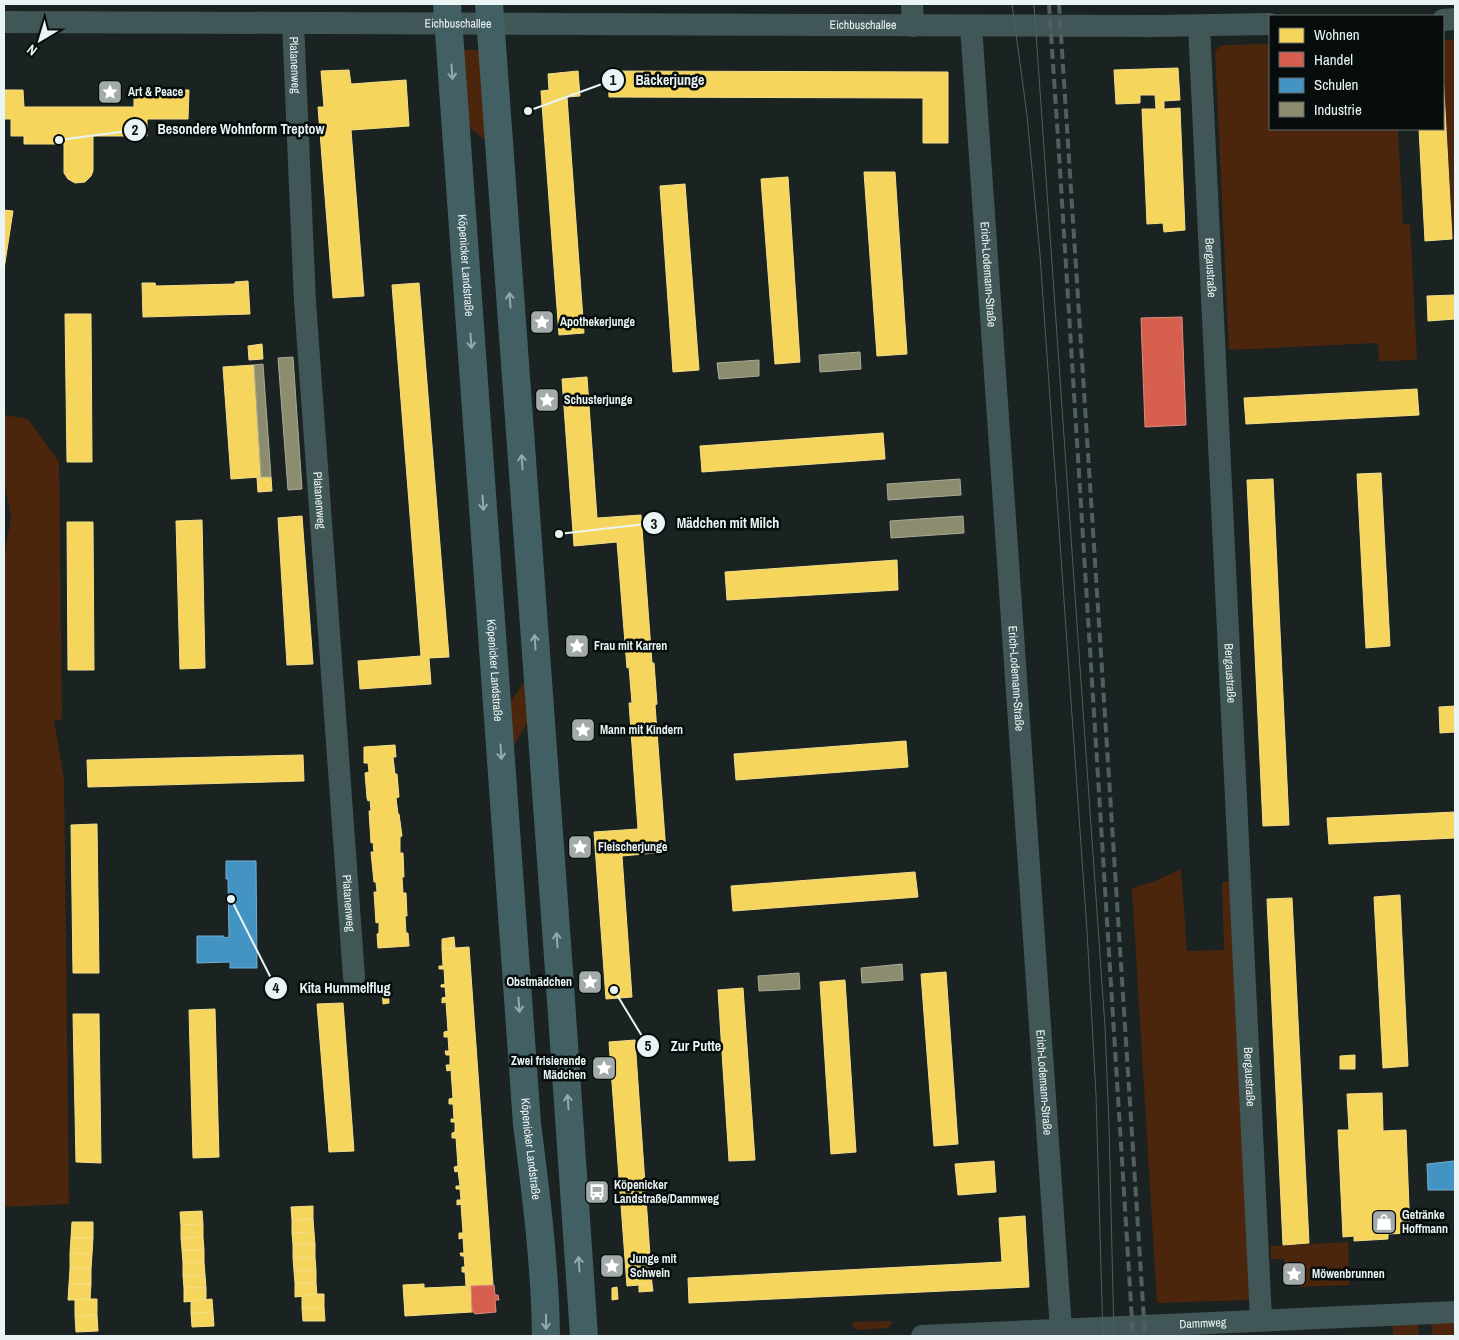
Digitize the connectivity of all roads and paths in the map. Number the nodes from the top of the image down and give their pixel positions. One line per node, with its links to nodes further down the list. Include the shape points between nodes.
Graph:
1 (448, 14): 2 (street, Eichbuschallee); 5 (street, Eichbuschallee); 14 (main road, Köpenicker Landstraße, one-way to 14, via 527,1124 539,1221)
2 (490, 14): 3 (street, Eichbuschallee); 15 (main road, one-way to 2)
3 (912, 15): 7 (street, Eichbuschallee)
4 (4, 22): 5 (street, Eichbuschallee)
5 (293, 23): 9 (street, Platanenweg, via 305,302)
6 (1269, 24): 8 (street, Eichbuschallee)
7 (972, 26): 8 (street, Eichbuschallee); 12 (street, Erich-Lodemann-Straße)
8 (1199, 26): 11 (street, Bergaustraße)
9 (354, 977)
10 (1455, 1312): 11 (street, Dammweg)
11 (1261, 1320): 12 (street, Dammweg)
12 (1061, 1330): 13 (street, Dammweg)
13 (977, 1335): 16 (street, Dammweg)
14 (546, 1336)
15 (584, 1336)
16 (922, 1336)

